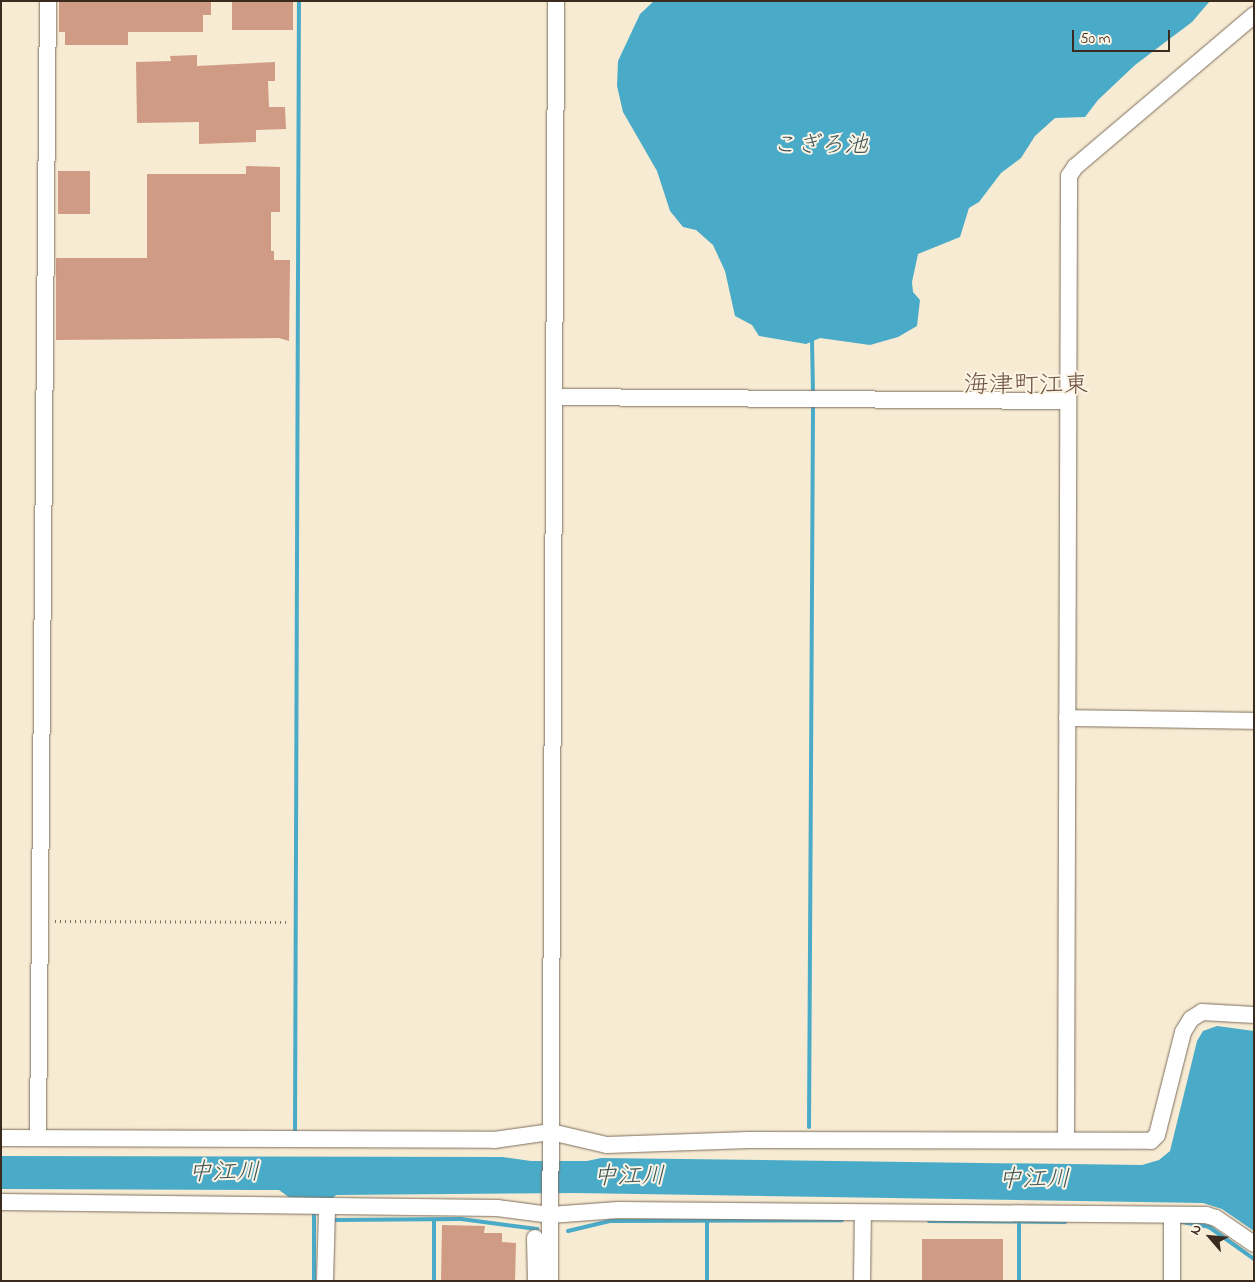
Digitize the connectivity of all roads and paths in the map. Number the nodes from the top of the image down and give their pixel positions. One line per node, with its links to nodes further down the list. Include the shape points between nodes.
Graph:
1 (48, 1): 8 (street)
2 (556, 1): 4 (street)
3 (1254, 15): 5 (street, via 1075,167 1069,176)
4 (555, 397): 5 (street); 13 (street)
5 (1068, 401): 6 (street)
6 (1067, 718): 7 (street); 14 (street)
7 (1254, 721)
8 (40, 921): 9 (path); 12 (street)
9 (289, 922)
10 (1254, 1015): 14 (street, via 1202,1012 1191,1019 1183,1032 1157,1135 1151,1141)
11 (1, 1138): 12 (street)
12 (38, 1138): 13 (street)
13 (551, 1139): 14 (street, via 607,1145 749,1140); 17 (street)
14 (1066, 1140)
15 (1, 1202): 16 (street, via 271,1203 281,1208)
16 (325, 1208): 17 (street); 22 (street)
17 (550, 1210): 18 (street); 24 (street)
18 (863, 1213): 19 (street); 25 (street)
19 (1172, 1215): 21 (street, via 1206,1214); 26 (street)
20 (534, 1238): 23 (street)
21 (1254, 1244)
22 (326, 1281)
23 (536, 1281)
24 (550, 1281)
25 (862, 1281)
26 (1172, 1281)

